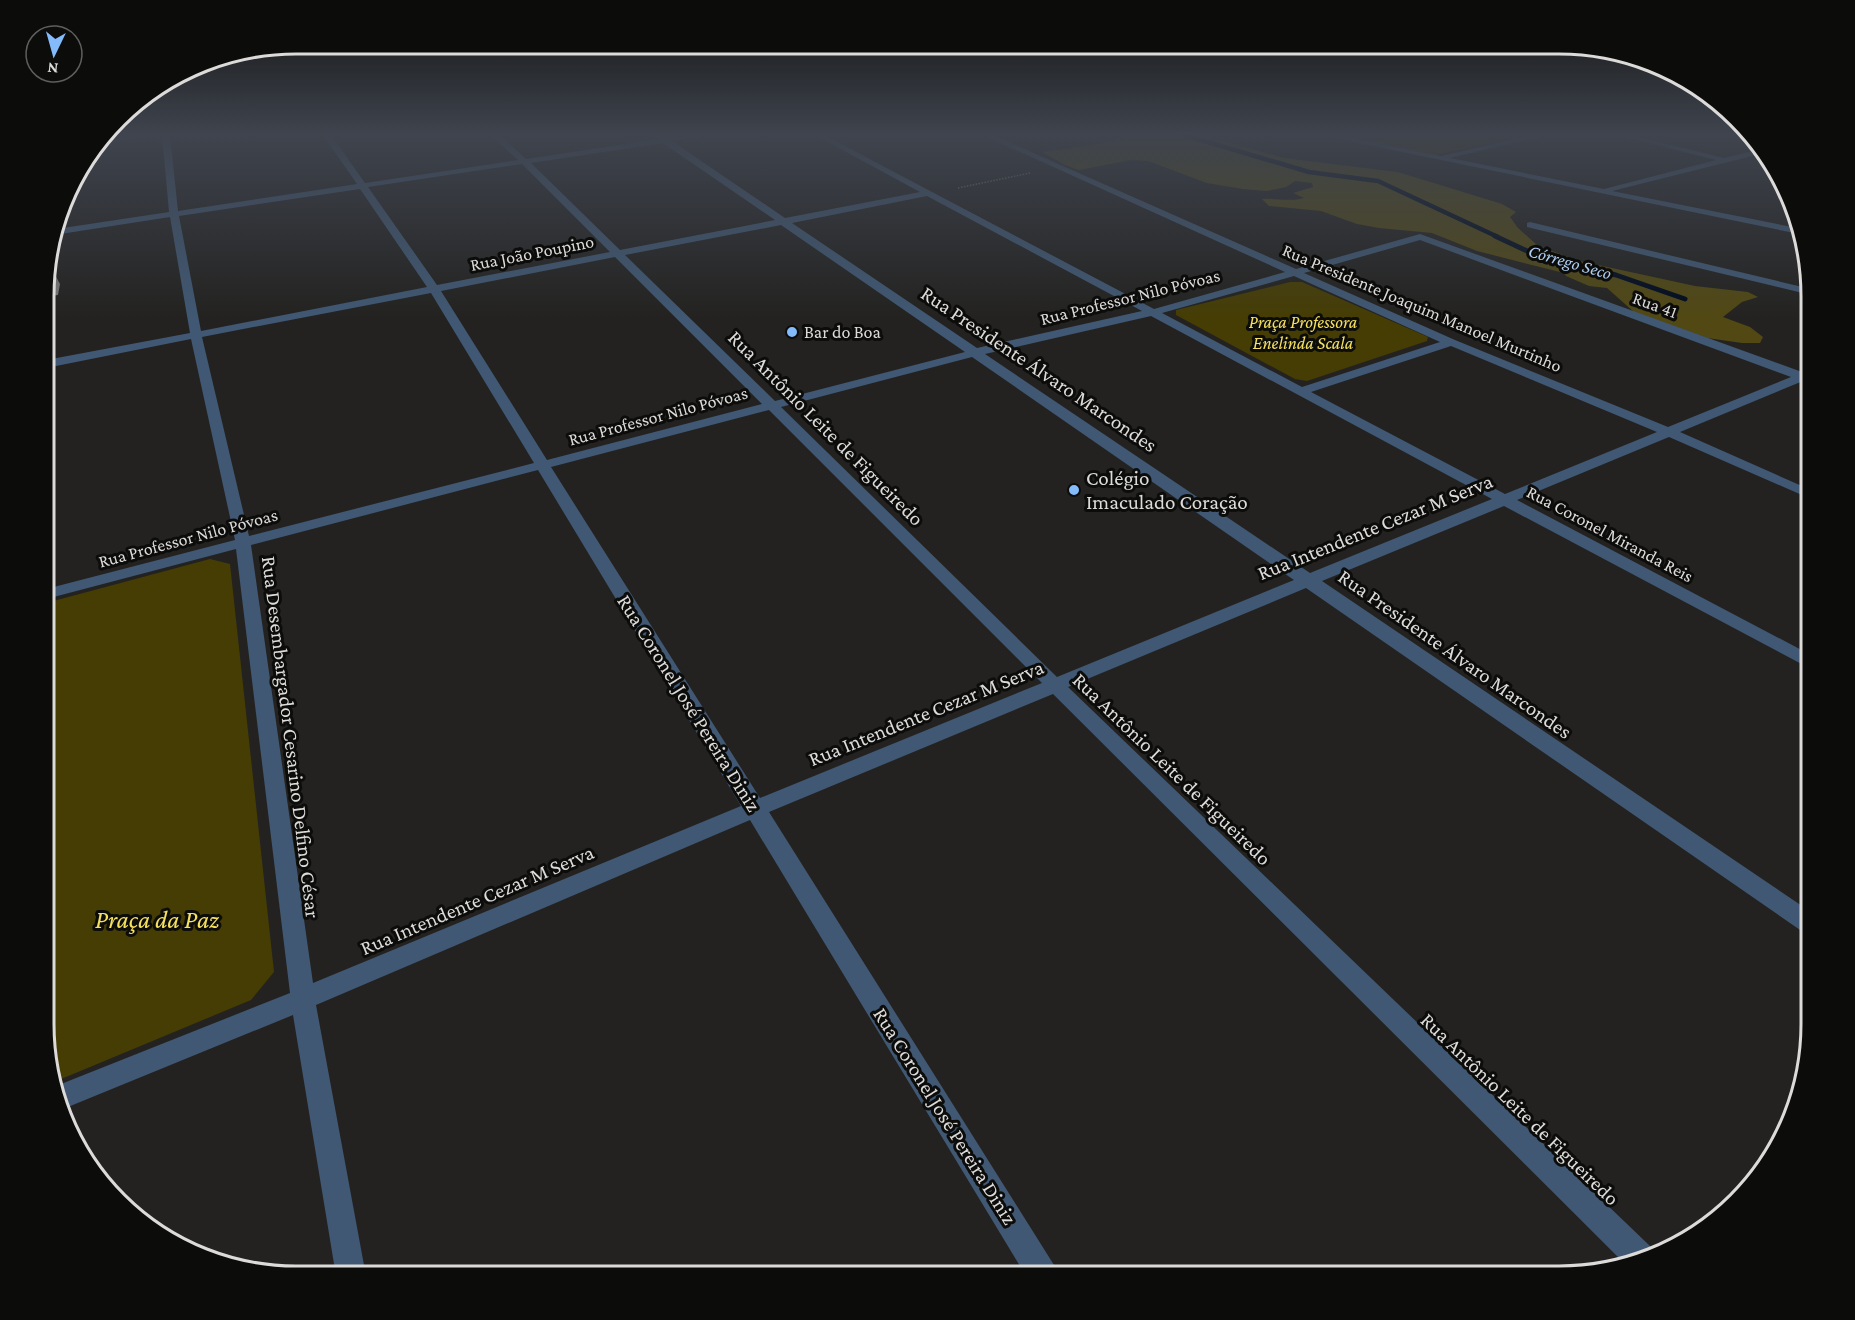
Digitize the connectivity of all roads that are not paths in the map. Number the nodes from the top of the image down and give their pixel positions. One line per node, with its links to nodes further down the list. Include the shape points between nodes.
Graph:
1 (172, 197): 10 (street, Rua Desembargador Cesarino Delfino César)
2 (290, 197): 10 (street)
3 (369, 197): 18 (street, Rua Coronel José Pereira Diniz)
4 (560, 197): 16 (street, Rua Antônio Leite de Figueiredo)
5 (747, 197): 11 (street, Rua Presidente Álvaro Marcondes)
6 (913, 197): 11 (street, Rua João Poupino)
7 (938, 197): 20 (street, Rua Coronel Miranda Reis)
8 (1126, 197): 17 (street, Rua Presidente Joaquim Manoel Murtinho)
9 (1635, 197): 13 (street)
10 (174, 214): 14 (street); 21 (street, Rua Desembargador Cesarino Delfino César)
11 (783, 222): 16 (street, Rua João Poupino); 23 (street, Rua Presidente Álvaro Marcondes)
12 (1530, 225): 19 (street)
13 (1792, 230)
14 (63, 231)
15 (1420, 237): 17 (street, Rua Professor Nilo Póvoas); 25 (street, Rua 41)
16 (618, 253): 18 (street, Rua João Poupino); 28 (street, Rua Antônio Leite de Figueiredo)
17 (1293, 272): 20 (street, Rua Professor Nilo Póvoas); 22 (street, Rua Presidente Joaquim Manoel Murtinho)
18 (434, 289): 21 (street, Rua João Poupino); 30 (street, Rua Coronel José Pereira Diniz)
19 (1801, 290)
20 (1154, 312): 23 (street, Rua Professor Nilo Póvoas); 27 (street, Rua Coronel Miranda Reis)
21 (196, 335): 24 (street, Rua João Poupino); 33 (street, Rua Desembargador Cesarino Delfino César)
22 (1451, 342): 27 (street); 29 (street, Rua Presidente Joaquim Manoel Murtinho)
23 (977, 352): 28 (street, Rua Professor Nilo Póvoas); 34 (street, Rua Presidente Álvaro Marcondes)
24 (54, 362)
25 (1801, 373)
26 (1801, 379): 29 (street, Rua Intendente Cezar M Serva)
27 (1301, 391): 32 (street, Rua Coronel Miranda Reis)
28 (770, 405): 30 (street, Rua Professor Nilo Póvoas); 37 (street, Rua Antônio Leite de Figueiredo)
29 (1669, 432): 31 (street, Rua Presidente Joaquim Manoel Murtinho); 32 (street, Rua Intendente Cezar M Serva)
30 (542, 466): 33 (street, Rua Professor Nilo Póvoas); 38 (street, Rua Coronel José Pereira Diniz)
31 (1801, 491)
32 (1506, 499): 34 (street, Rua Intendente Cezar M Serva); 36 (street, Rua Coronel Miranda Reis)
33 (243, 542): 35 (street, Rua Professor Nilo Póvoas); 40 (street, Rua Desembargador Cesarino Delfino César)
34 (1310, 580): 37 (street, Rua Intendente Cezar M Serva); 39 (street, Rua Presidente Álvaro Marcondes)
35 (54, 592)
36 (1801, 658)
37 (1056, 686): 38 (street, Rua Intendente Cezar M Serva); 42 (street, Rua Antônio Leite de Figueiredo)
38 (755, 809): 40 (street, Rua Intendente Cezar M Serva); 44 (street, Rua Coronel José Pereira Diniz)
39 (1801, 918)
40 (303, 999): 41 (street, Rua Intendente Cezar M Serva); 43 (street, Rua Desembargador Cesarino Delfino César)
41 (65, 1095)
42 (1635, 1253)
43 (349, 1266)
44 (1037, 1266)

